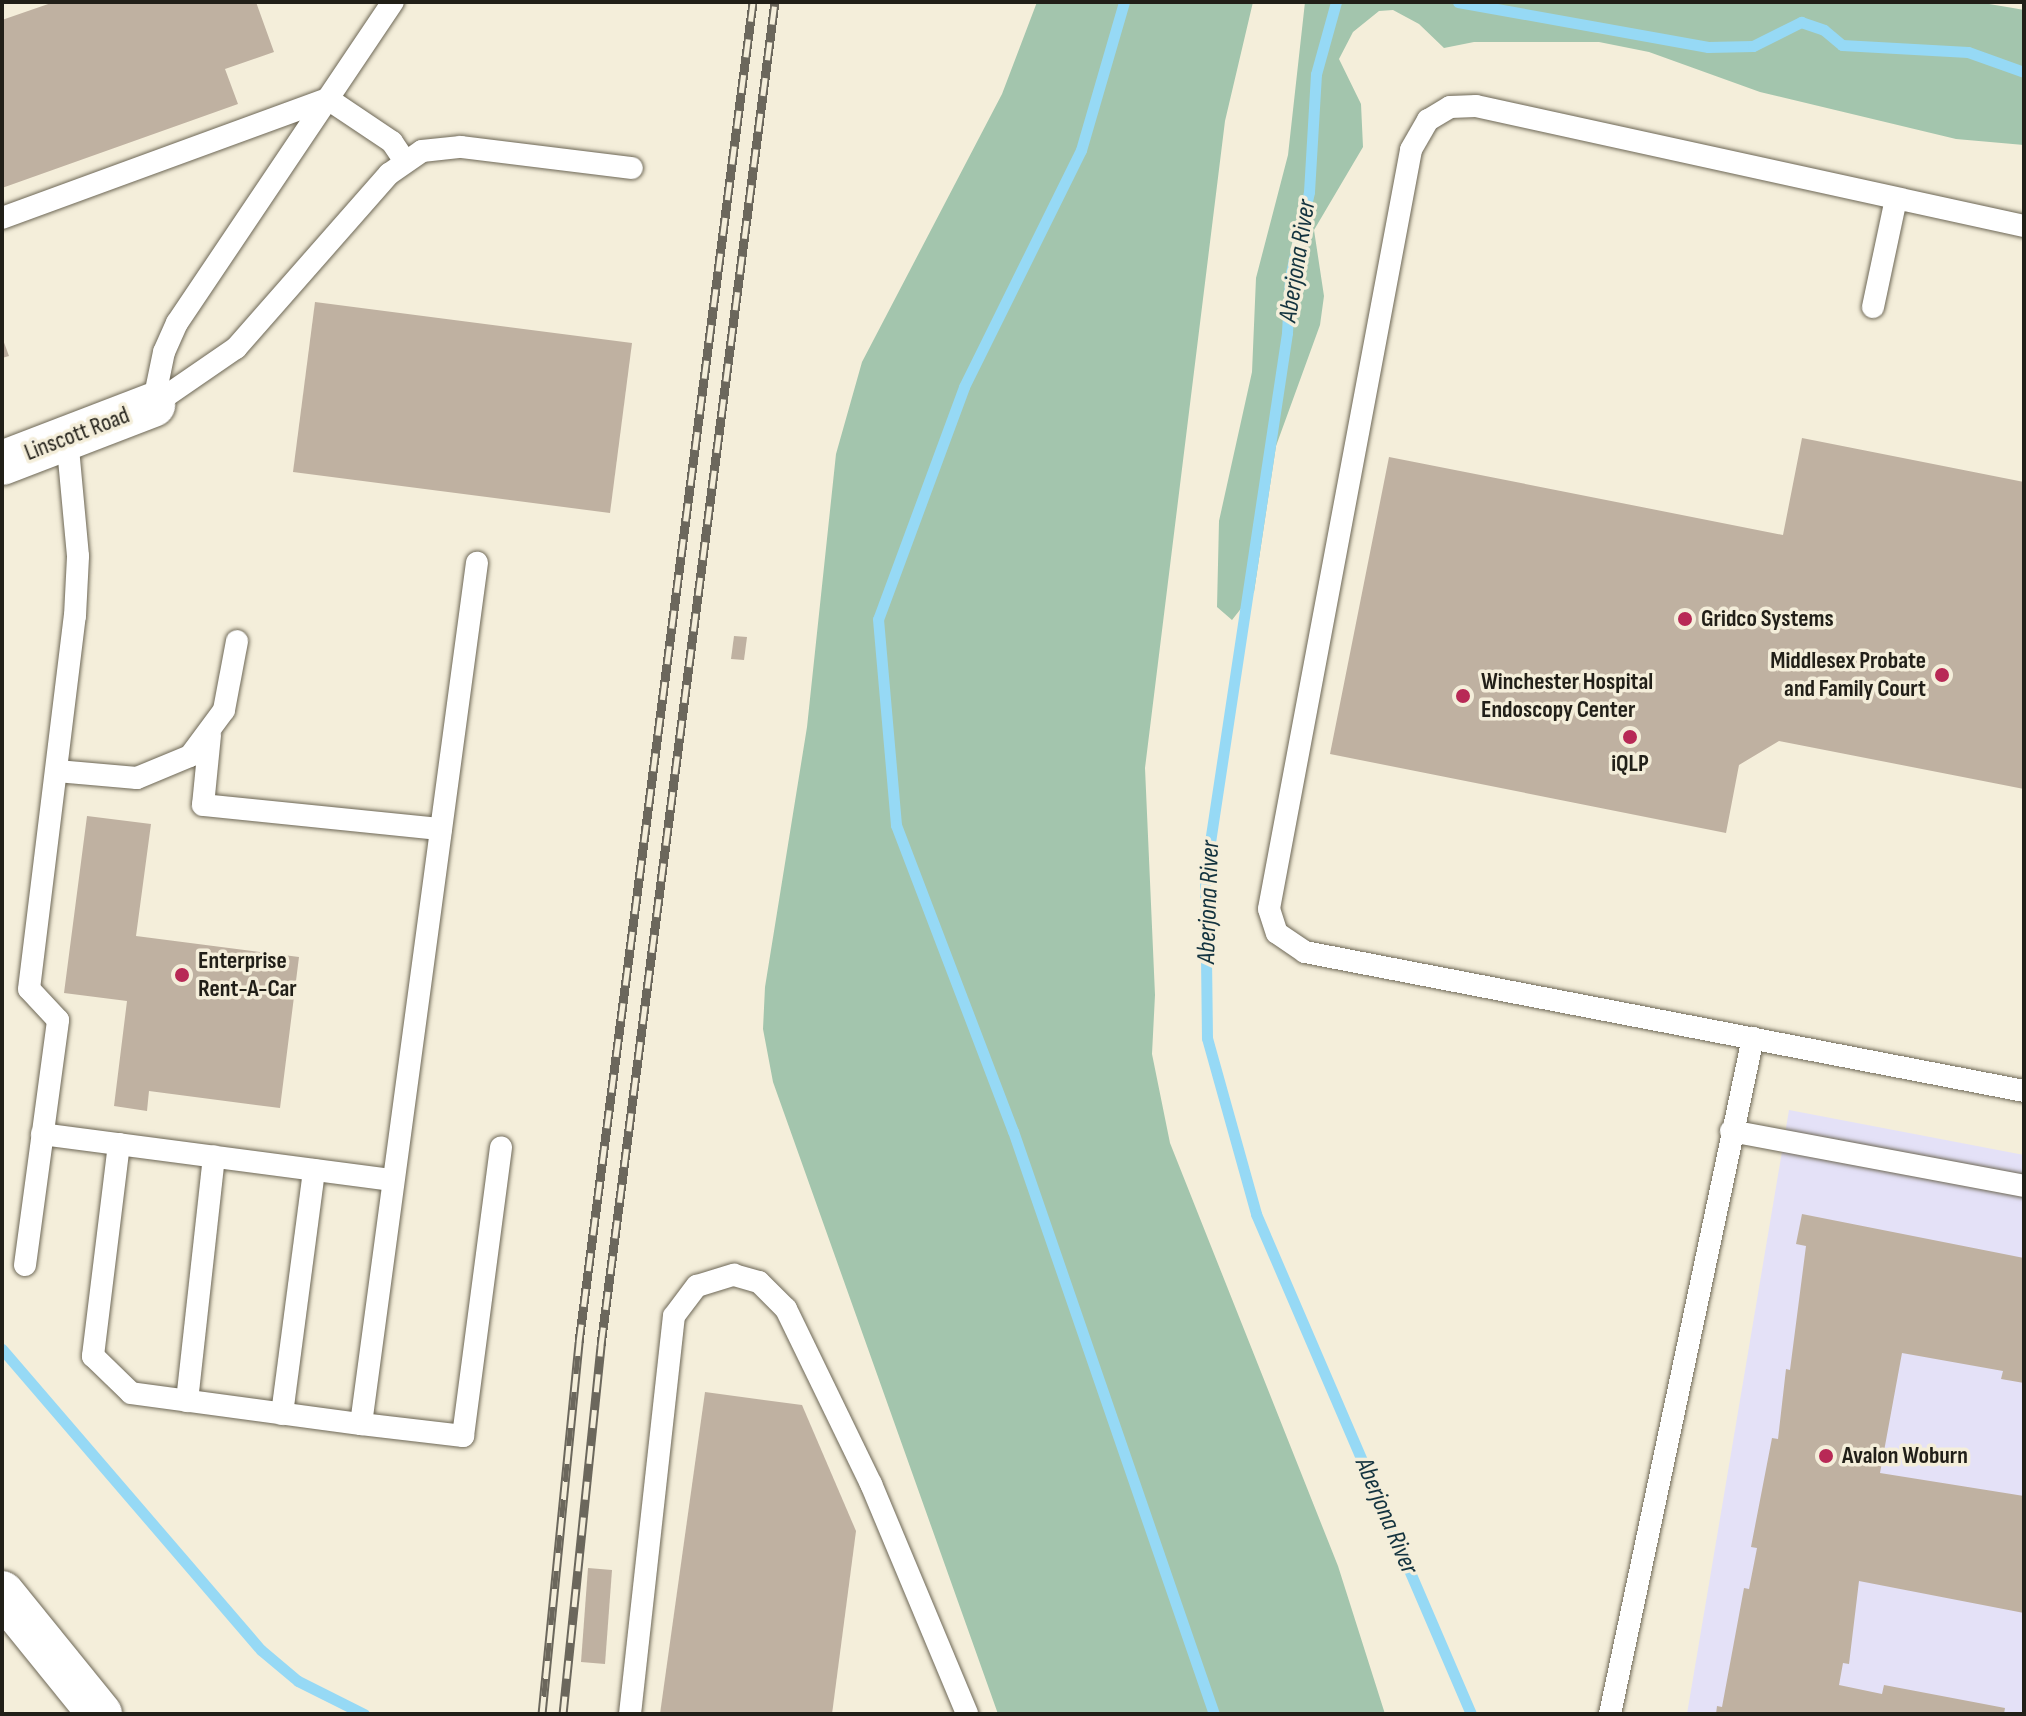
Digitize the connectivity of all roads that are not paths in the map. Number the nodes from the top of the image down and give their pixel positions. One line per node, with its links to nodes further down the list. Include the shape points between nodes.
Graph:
1 (393, 2): 2 (lane)
2 (328, 99): 3 (lane, via 392,142); 6 (lane); 9 (lane, via 177,323 164,352)
3 (405, 161): 4 (lane, via 448,146); 9 (lane, via 236,348)
4 (632, 168)
5 (1896, 199): 7 (lane); 8 (lane); 17 (lane, via 1476,106 1442,110 1422,126 1411,150 1270,900 1277,933 1297,949)
6 (2, 218)
7 (2024, 226)
8 (1873, 307)
9 (153, 405): 10 (street, Linscott Road)
10 (67, 437): 11 (street, Linscott Road); 15 (lane, via 78,556)
11 (2, 463)
12 (477, 563): 16 (lane)
13 (237, 641): 14 (lane, via 229,696)
14 (210, 735): 15 (lane, via 178,764 151,775 123,779); 16 (lane, via 203,805)
15 (57, 771): 20 (lane, via 29,989 58,1020)
16 (441, 829): 25 (lane)
17 (1753, 1038): 18 (lane); 19 (lane)
18 (2024, 1091)
19 (1731, 1131): 26 (lane); 35 (lane)
20 (42, 1134): 21 (lane); 27 (lane)
21 (119, 1144): 23 (lane); 28 (lane, via 93,1356 131,1393)
22 (501, 1147): 30 (lane, via 463,1436)
23 (214, 1156): 24 (lane); 28 (lane)
24 (314, 1170): 25 (lane); 29 (lane)
25 (393, 1180): 30 (lane)
26 (2024, 1186)
27 (25, 1265)
28 (187, 1401): 29 (lane)
29 (282, 1414): 30 (lane)
30 (361, 1424)
31 (2, 1593): 32 (street)
32 (100, 1714)
33 (630, 1714): 34 (lane, via 674,1316 697,1286 734,1275 759,1282 786,1309 871,1484)
34 (967, 1714)
35 (1610, 1714)

